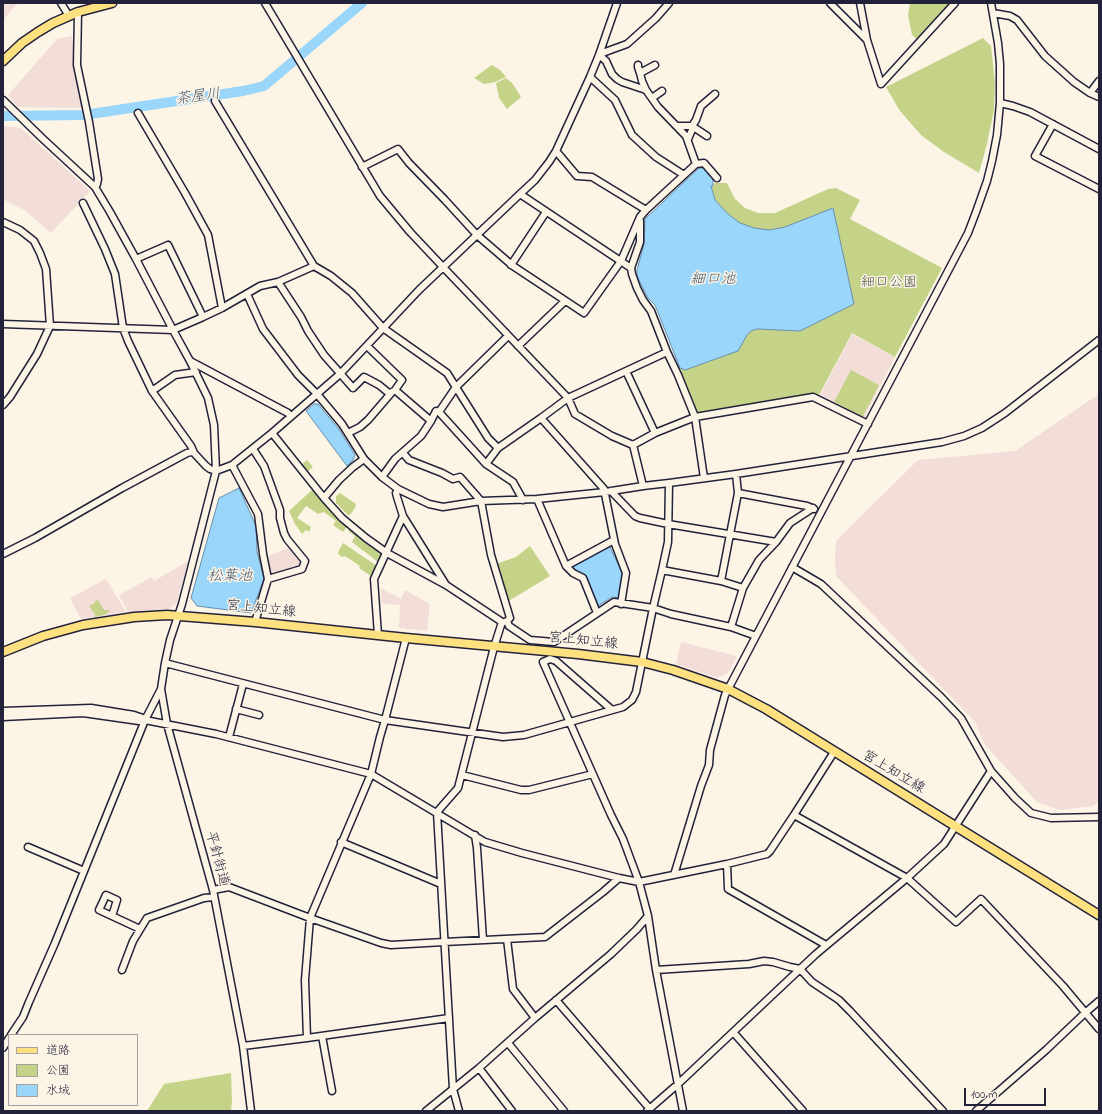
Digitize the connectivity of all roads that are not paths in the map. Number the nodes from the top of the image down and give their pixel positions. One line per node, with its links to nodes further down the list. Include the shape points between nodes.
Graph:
1 (61, 3): 12 (street)
2 (112, 3): 10 (main road)
3 (265, 3): 39 (street)
4 (617, 3): 14 (street)
5 (669, 3): 14 (street, via 627,44)
6 (830, 3): 13 (street)
7 (860, 3): 13 (street)
8 (955, 3): 13 (street, via 881,84)
9 (991, 3): 11 (street)
10 (78, 12): 12 (main road); 42 (street, via 77,65 98,179)
11 (993, 13): 23 (street, via 1017,20 1045,56); 29 (street, via 1000,64)
12 (69, 16): 15 (main road, via 38,32)
13 (867, 40)
14 (599, 55): 19 (street); 21 (street, via 617,79)
15 (3, 61)
16 (638, 65): 18 (street)
17 (655, 65): 18 (street)
18 (640, 73): 21 (street)
19 (590, 77): 37 (street); 40 (street, via 615,100 632,134 656,157)
20 (1099, 81): 23 (street)
21 (646, 90): 26 (street)
22 (662, 91): 26 (street)
23 (1090, 93): 25 (street)
24 (715, 94): 33 (street, via 701,106)
25 (1099, 97)
26 (652, 98): 32 (street)
27 (3, 100): 42 (street, 平針街道)
28 (215, 101): 54 (street)
29 (1000, 103): 31 (street, via 1030,112); 88 (street, via 997,135 987,181 968,233)
30 (138, 113): 60 (street, via 208,235)
31 (1053, 124): 36 (street); 43 (street, via 1036,156)
32 (677, 126): 33 (street); 35 (street)
33 (692, 126): 34 (street); 35 (street)
34 (707, 136)
35 (688, 138): 38 (street)
36 (1099, 149)
37 (556, 151): 44 (street, via 535,180); 46 (street, via 577,176 592,177)
38 (696, 164): 40 (street); 41 (street, via 704,163)
39 (362, 167): 50 (street, via 398,149); 55 (street, via 380,196)
40 (684, 175): 46 (street)
41 (717, 178)
42 (95, 187): 51 (street, 平針街道)
43 (1099, 189)
44 (520, 194): 47 (street); 50 (street)
45 (83, 203): 64 (street, via 115,274)
46 (646, 210): 48 (street)
47 (546, 212): 52 (street); 53 (street)
48 (640, 218): 52 (street); 56 (street, via 640,242)
49 (3, 222): 63 (street, via 20,230 34,242 40,253 46,269)
50 (476, 235): 53 (street); 55 (street)
51 (136, 259): 61 (street, via 168,245); 66 (street, 平針街道)
52 (621, 260): 56 (street); 59 (street, via 584,314)
53 (512, 265): 59 (street)
54 (314, 266): 57 (street); 65 (street, via 352,293)
55 (443, 267): 65 (street); 67 (street)
56 (631, 268): 71 (street, via 637,288 652,311)
57 (278, 282): 58 (street, via 260,286); 75 (street, via 324,355)
58 (247, 294): 60 (street); 79 (street, via 263,329 298,375)
59 (565, 301): 70 (street)
60 (222, 308): 61 (street)
61 (202, 317): 66 (street)
62 (3, 324): 63 (street)
63 (50, 326): 64 (street); 82 (street, via 37,354)
64 (123, 328): 66 (street); 78 (street)
65 (383, 328): 69 (street); 76 (street, via 447,373)
66 (172, 330): 72 (street, 平針街道)
67 (508, 336): 70 (street); 76 (street)
68 (1099, 340): 97 (street, via 982,428 942,442)
69 (367, 346): 75 (street); 77 (street, via 402,380)
70 (518, 346): 81 (street)
71 (667, 352): 73 (street); 85 (street)
72 (190, 361): 74 (street, 平針街道); 84 (street)
73 (626, 371): 81 (street); 91 (street)
74 (196, 372): 78 (street, via 174,375); 101 (street, 平針街道, via 208,398 214,424)
75 (340, 374): 79 (street); 80 (street, via 353,388 364,377)
76 (456, 386): 83 (street); 93 (street, via 488,438)
77 (395, 390): 80 (street); 87 (street)
78 (152, 391): 95 (street)
79 (317, 394): 84 (street); 90 (street)
80 (390, 394): 90 (street, via 368,420)
81 (568, 398): 86 (street); 92 (street, via 575,414)
82 (3, 405)
83 (439, 412): 87 (street, via 436,411); 99 (street)
84 (291, 416): 89 (street)
85 (695, 416): 88 (street, via 813,397); 91 (street); 104 (street)
86 (541, 418): 93 (street); 108 (street)
87 (431, 421): 96 (street, via 421,436)
88 (868, 424): 97 (street)
89 (272, 433): 94 (street); 110 (street)
90 (348, 433): 98 (street)
91 (654, 433): 92 (street)
92 (633, 445): 106 (street)
93 (498, 448): 99 (street)
94 (253, 449): 100 (street); 126 (street, via 264,466 280,510 286,539 305,562 302,569)
95 (194, 453): 101 (street, via 206,466); 122 (street, via 187,452)
96 (403, 454): 103 (street, via 395,459); 113 (street, via 409,460 453,479 460,477)
97 (851, 456): 102 (street); 115 (street)
98 (364, 459): 103 (street); 110 (street, via 339,480)
99 (486, 464): 112 (street, via 513,482)
100 (232, 465): 101 (street); 126 (street, via 258,514)
101 (216, 471): 133 (street, 平針街道)
102 (736, 474): 104 (street); 109 (street)
103 (382, 477): 107 (street)
104 (704, 478): 105 (street)
105 (669, 483): 106 (street); 117 (street)
106 (643, 486): 108 (street)
107 (398, 489): 113 (street, via 436,506); 116 (street, via 396,497)
108 (608, 491): 111 (street); 117 (street, via 635,516); 119 (street)
109 (738, 493): 114 (street); 118 (street)
110 (324, 498): 121 (street, via 342,518)
111 (537, 499): 112 (street); 123 (street)
112 (523, 500): 113 (street)
113 (481, 501): 135 (street, via 491,555 510,618)
114 (813, 508): 115 (street); 120 (street, via 790,523)
115 (821, 513): 124 (street)
116 (403, 516): 121 (street); 128 (street)
117 (668, 524): 118 (street); 125 (street, via 668,542)
118 (730, 534): 120 (street); 127 (street)
119 (614, 540): 123 (street); 130 (street, via 626,572)
120 (776, 542): 129 (street, via 759,560)
121 (387, 553): 128 (street); 137 (street, via 374,579)
122 (3, 554)
123 (566, 566): 132 (street, via 583,578)
124 (792, 567): 138 (street); 159 (street, via 821,584 942,697 961,718)
125 (662, 570): 127 (street); 131 (street)
126 (268, 579): 134 (street)
127 (721, 581): 129 (street)
128 (446, 585): 135 (street)
129 (743, 588): 136 (street)
130 (621, 604): 131 (street); 132 (street, via 614,602)
131 (652, 608): 136 (street); 142 (street)
132 (597, 613): 135 (street, via 554,642 530,640)
133 (178, 616): 134 (main road, 宮上知立線); 141 (main road, 宮上知立線, via 134,617 83,625 43,636); 143 (street, 平針街道)
134 (255, 622): 137 (main road, 宮上知立線)
135 (505, 622): 140 (street)
136 (731, 627): 138 (street)
137 (378, 635): 139 (main road, 宮上知立線)
138 (756, 636): 146 (street)
139 (406, 638): 140 (main road, 宮上知立線); 153 (street)
140 (494, 647): 142 (main road, 宮上知立線); 156 (street)
141 (3, 652)
142 (642, 662): 146 (main road, 宮上知立線); 148 (street, via 632,700 623,707)
143 (165, 663): 144 (street); 145 (street, 平針街道)
144 (243, 684): 147 (street); 153 (street)
145 (161, 689): 152 (street); 155 (street, 平針街道)
146 (728, 690): 158 (main road, 宮上知立線, via 766,709); 172 (street, via 710,750 709,765)
147 (236, 709): 150 (street); 157 (street)
148 (612, 710): 154 (street); 154 (street, via 556,661 550,659 543,662)
149 (3, 711): 152 (street, via 90,708 134,715)
150 (259, 714)
151 (3, 717): 152 (street, via 83,713)
152 (145, 720): 155 (street); 171 (street)
153 (386, 720): 156 (street); 160 (street)
154 (570, 722): 156 (street, via 524,735 503,737); 161 (street)
155 (167, 724): 157 (street); 177 (street, 平針街道)
156 (472, 733): 162 (street)
157 (229, 737): 160 (street)
158 (834, 752): 164 (street); 166 (main road, 宮上知立線)
159 (991, 771): 165 (street, via 1031,813 1051,818); 166 (street)
160 (370, 774): 163 (street); 168 (street)
161 (593, 774): 162 (street, via 529,790); 175 (street, via 624,839)
162 (462, 775): 163 (street, via 458,788)
163 (437, 812): 167 (street); 176 (street)
164 (794, 815): 170 (street, via 767,854); 174 (street)
165 (1099, 817)
166 (955, 826): 174 (street, via 944,844); 178 (main road, 宮上知立線)
167 (475, 835): 173 (street, via 506,849); 184 (street)
168 (341, 842): 176 (street); 181 (street)
169 (28, 848): 171 (street)
170 (727, 864): 172 (street); 186 (street, via 728,889)
171 (84, 870): 197 (street, via 23,1017)
172 (674, 875): 175 (street)
173 (619, 878): 175 (street); 183 (street, via 545,937)
174 (907, 878): 186 (street); 192 (street, via 956,922 981,899)
175 (640, 882): 180 (street)
176 (441, 884): 185 (street)
177 (213, 893): 181 (street, via 229,887); 182 (street, via 147,918); 201 (street, 平針街道)
178 (1099, 915)
179 (112, 916): 182 (street)
180 (648, 916): 189 (street); 190 (street, via 611,954)
181 (310, 918): 185 (street, via 391,945); 199 (street, via 306,980)
182 (140, 929): 188 (street)
183 (508, 939): 184 (street); 194 (street, via 513,989)
184 (482, 940): 185 (street)
185 (444, 942): 193 (street)
186 (826, 945): 187 (street)
187 (800, 969): 189 (street, via 764,961); 196 (street); 214 (street, via 812,982 839,1000)
188 (122, 970)
189 (656, 970): 203 (street)
190 (556, 1000): 194 (street); 206 (street)
191 (1099, 1001): 192 (street)
192 (1085, 1013): 195 (street); 215 (street)
193 (449, 1018): 198 (street); 204 (street)
194 (535, 1018): 200 (street)
195 (1099, 1029)
196 (733, 1032): 203 (street); 213 (street)
197 (12, 1034)
198 (322, 1036): 199 (street); 205 (street)
199 (307, 1038): 201 (street)
200 (508, 1043): 202 (street); 211 (street)
201 (243, 1046): 207 (street, 平針街道)
202 (479, 1068): 204 (street); 210 (street)
203 (678, 1084): 206 (street); 212 (street)
204 (453, 1089): 208 (street); 209 (street)
205 (332, 1091)
206 (648, 1110)
207 (251, 1111)
208 (426, 1111)
209 (459, 1111)
210 (512, 1111)
211 (564, 1111)
212 (683, 1111)
213 (803, 1111)
214 (943, 1111)
215 (976, 1111)

